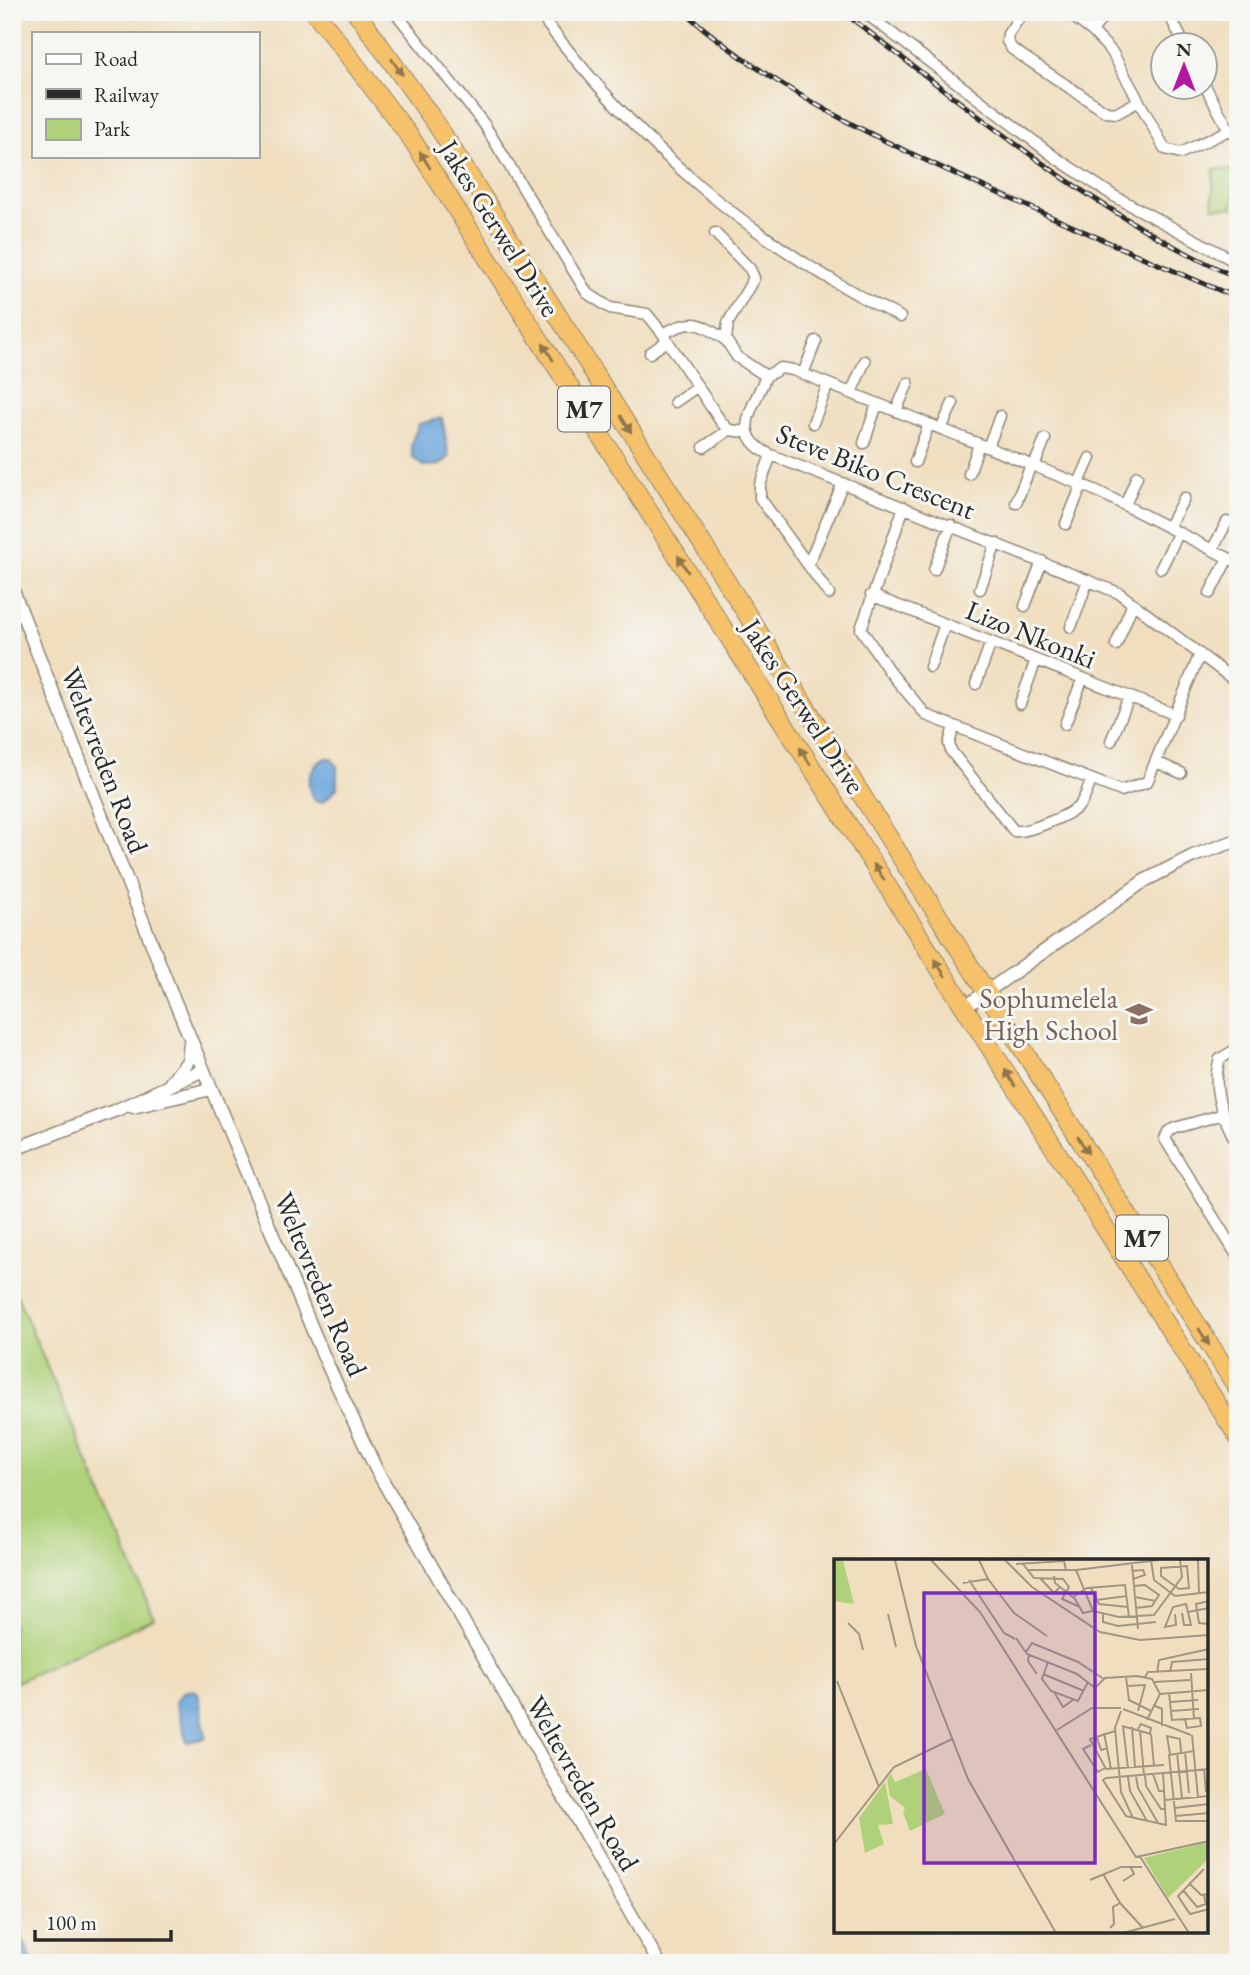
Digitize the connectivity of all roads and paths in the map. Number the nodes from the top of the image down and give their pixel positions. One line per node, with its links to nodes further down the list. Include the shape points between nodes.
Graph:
1 (315, 12): 97 (highway, Jakes Gerwel Drive / M7, one-way to 1, via 411,138)
2 (356, 12): 96 (highway, Jakes Gerwel Drive / M7, one-way to 96, via 437,125)
3 (395, 12): 20 (street, via 484,124 587,293 610,308 647,314)
4 (538, 12): 19 (street, via 619,110 701,190 832,282)
5 (864, 12): 18 (street, via 1056,158 1125,202)
6 (1023, 12): 14 (street, via 1008,34 1012,49 1106,112 1117,113)
7 (1067, 12): 12 (street)
8 (1107, 12): 12 (street)
9 (1168, 12): 13 (street)
10 (1235, 12): 11 (street)
11 (1238, 17)
12 (1092, 31): 14 (street, via 1112,52)
13 (1178, 32)
14 (1139, 101): 16 (street, via 1160,144 1173,153)
15 (1215, 102): 16 (street)
16 (1233, 133)
17 (715, 233): 21 (street, via 754,278 728,323)
18 (1238, 263)
19 (900, 317)
20 (665, 337): 21 (street, via 674,328 701,323); 23 (street); 29 (street)
21 (726, 340): 26 (street, via 737,357)
22 (816, 341): 25 (street)
23 (650, 353)
24 (864, 360): 30 (street)
25 (803, 374): 26 (street, via 781,368); 28 (street)
26 (766, 376): 40 (street, Steve Biko Crescent)
27 (908, 383): 34 (street)
28 (828, 384): 30 (street); 36 (street)
29 (698, 386): 31 (street); 39 (street)
30 (851, 393): 33 (street)
31 (675, 402)
32 (953, 403): 38 (street)
33 (877, 404): 34 (street); 42 (street)
34 (895, 411): 37 (street)
35 (1000, 416): 43 (street)
36 (813, 423)
37 (929, 424): 38 (street); 47 (street)
38 (941, 429): 43 (street)
39 (729, 430): 40 (street); 44 (street)
40 (746, 432): 45 (street, Steve Biko Crescent, via 755,448)
41 (1045, 439): 48 (street)
42 (864, 443)
43 (983, 446): 48 (street); 49 (street)
44 (704, 447)
45 (771, 455): 51 (street, Steve Biko Crescent); 65 (street, via 760,498)
46 (1090, 458): 52 (street)
47 (915, 462)
48 (1032, 465): 52 (street); 54 (street)
49 (969, 474)
50 (1137, 476): 55 (street)
51 (843, 483): 56 (street, Steve Biko Crescent); 65 (street)
52 (1081, 484): 55 (street); 58 (street)
53 (1184, 498): 60 (street)
54 (1016, 503)
55 (1126, 503): 60 (street)
56 (904, 507): 59 (street, Steve Biko Crescent); 73 (street)
57 (1227, 522): 62 (street)
58 (1066, 524)
59 (951, 525): 61 (street, Steve Biko Crescent); 67 (street)
60 (1174, 529): 62 (street); 66 (street)
61 (996, 543): 64 (street, Steve Biko Crescent); 70 (street)
62 (1212, 550): 63 (street)
63 (1233, 560): 71 (street)
64 (1042, 561): 68 (street, Steve Biko Crescent); 75 (street)
65 (808, 565): 72 (street)
66 (1161, 568)
67 (934, 570)
68 (1088, 580): 74 (street, Steve Biko Crescent); 77 (street)
69 (12, 588): 98 (street, Weltevreden Road)
70 (980, 589)
71 (1210, 593)
72 (829, 594)
73 (870, 595): 76 (street, Lizo Nkonki); 90 (street, via 861,625 863,635 922,713)
74 (1133, 603): 79 (street); 80 (street, Steve Biko Crescent)
75 (1025, 606)
76 (945, 624): 78 (street, Lizo Nkonki); 82 (street)
77 (1071, 627)
78 (991, 642): 81 (street, Lizo Nkonki); 85 (street)
79 (1116, 645)
80 (1200, 654): 84 (street, Steve Biko Crescent); 88 (street)
81 (1036, 660): 83 (street, Lizo Nkonki); 87 (street)
82 (930, 667)
83 (1083, 678): 86 (street, Lizo Nkonki); 89 (street)
84 (1238, 683)
85 (976, 684)
86 (1129, 697): 88 (street, Lizo Nkonki); 91 (street)
87 (1020, 704)
88 (1176, 715): 92 (street)
89 (1065, 724)
90 (954, 726): 94 (street); 94 (street, via 951,751 1014,831 1028,830 1073,810)
91 (1111, 741)
92 (1156, 762): 93 (street); 94 (street, via 1147,782 1125,791)
93 (1181, 773)
94 (1091, 781)
95 (1238, 840): 96 (street, via 1144,881)
96 (987, 991): 97 (street); 108 (highway, Jakes Gerwel Drive / M7, one-way to 108)
97 (965, 1007): 109 (highway, Jakes Gerwel Drive / M7, one-way to 97)
98 (190, 1038): 100 (street, Weltevreden Road); 101 (street, via 188,1061)
99 (1238, 1048): 104 (street, via 1225,1053 1218,1066 1216,1079)
100 (203, 1070): 101 (street); 102 (street, Weltevreden Road)
101 (163, 1089): 103 (street)
102 (211, 1089): 103 (street); 110 (street, Weltevreden Road, via 376,1469)
103 (119, 1109): 106 (street)
104 (1224, 1114): 105 (street); 107 (street, via 1169,1130 1165,1139)
105 (1238, 1145)
106 (12, 1150)
107 (1238, 1257)
108 (1238, 1389)
109 (1238, 1437)
110 (659, 1963)

